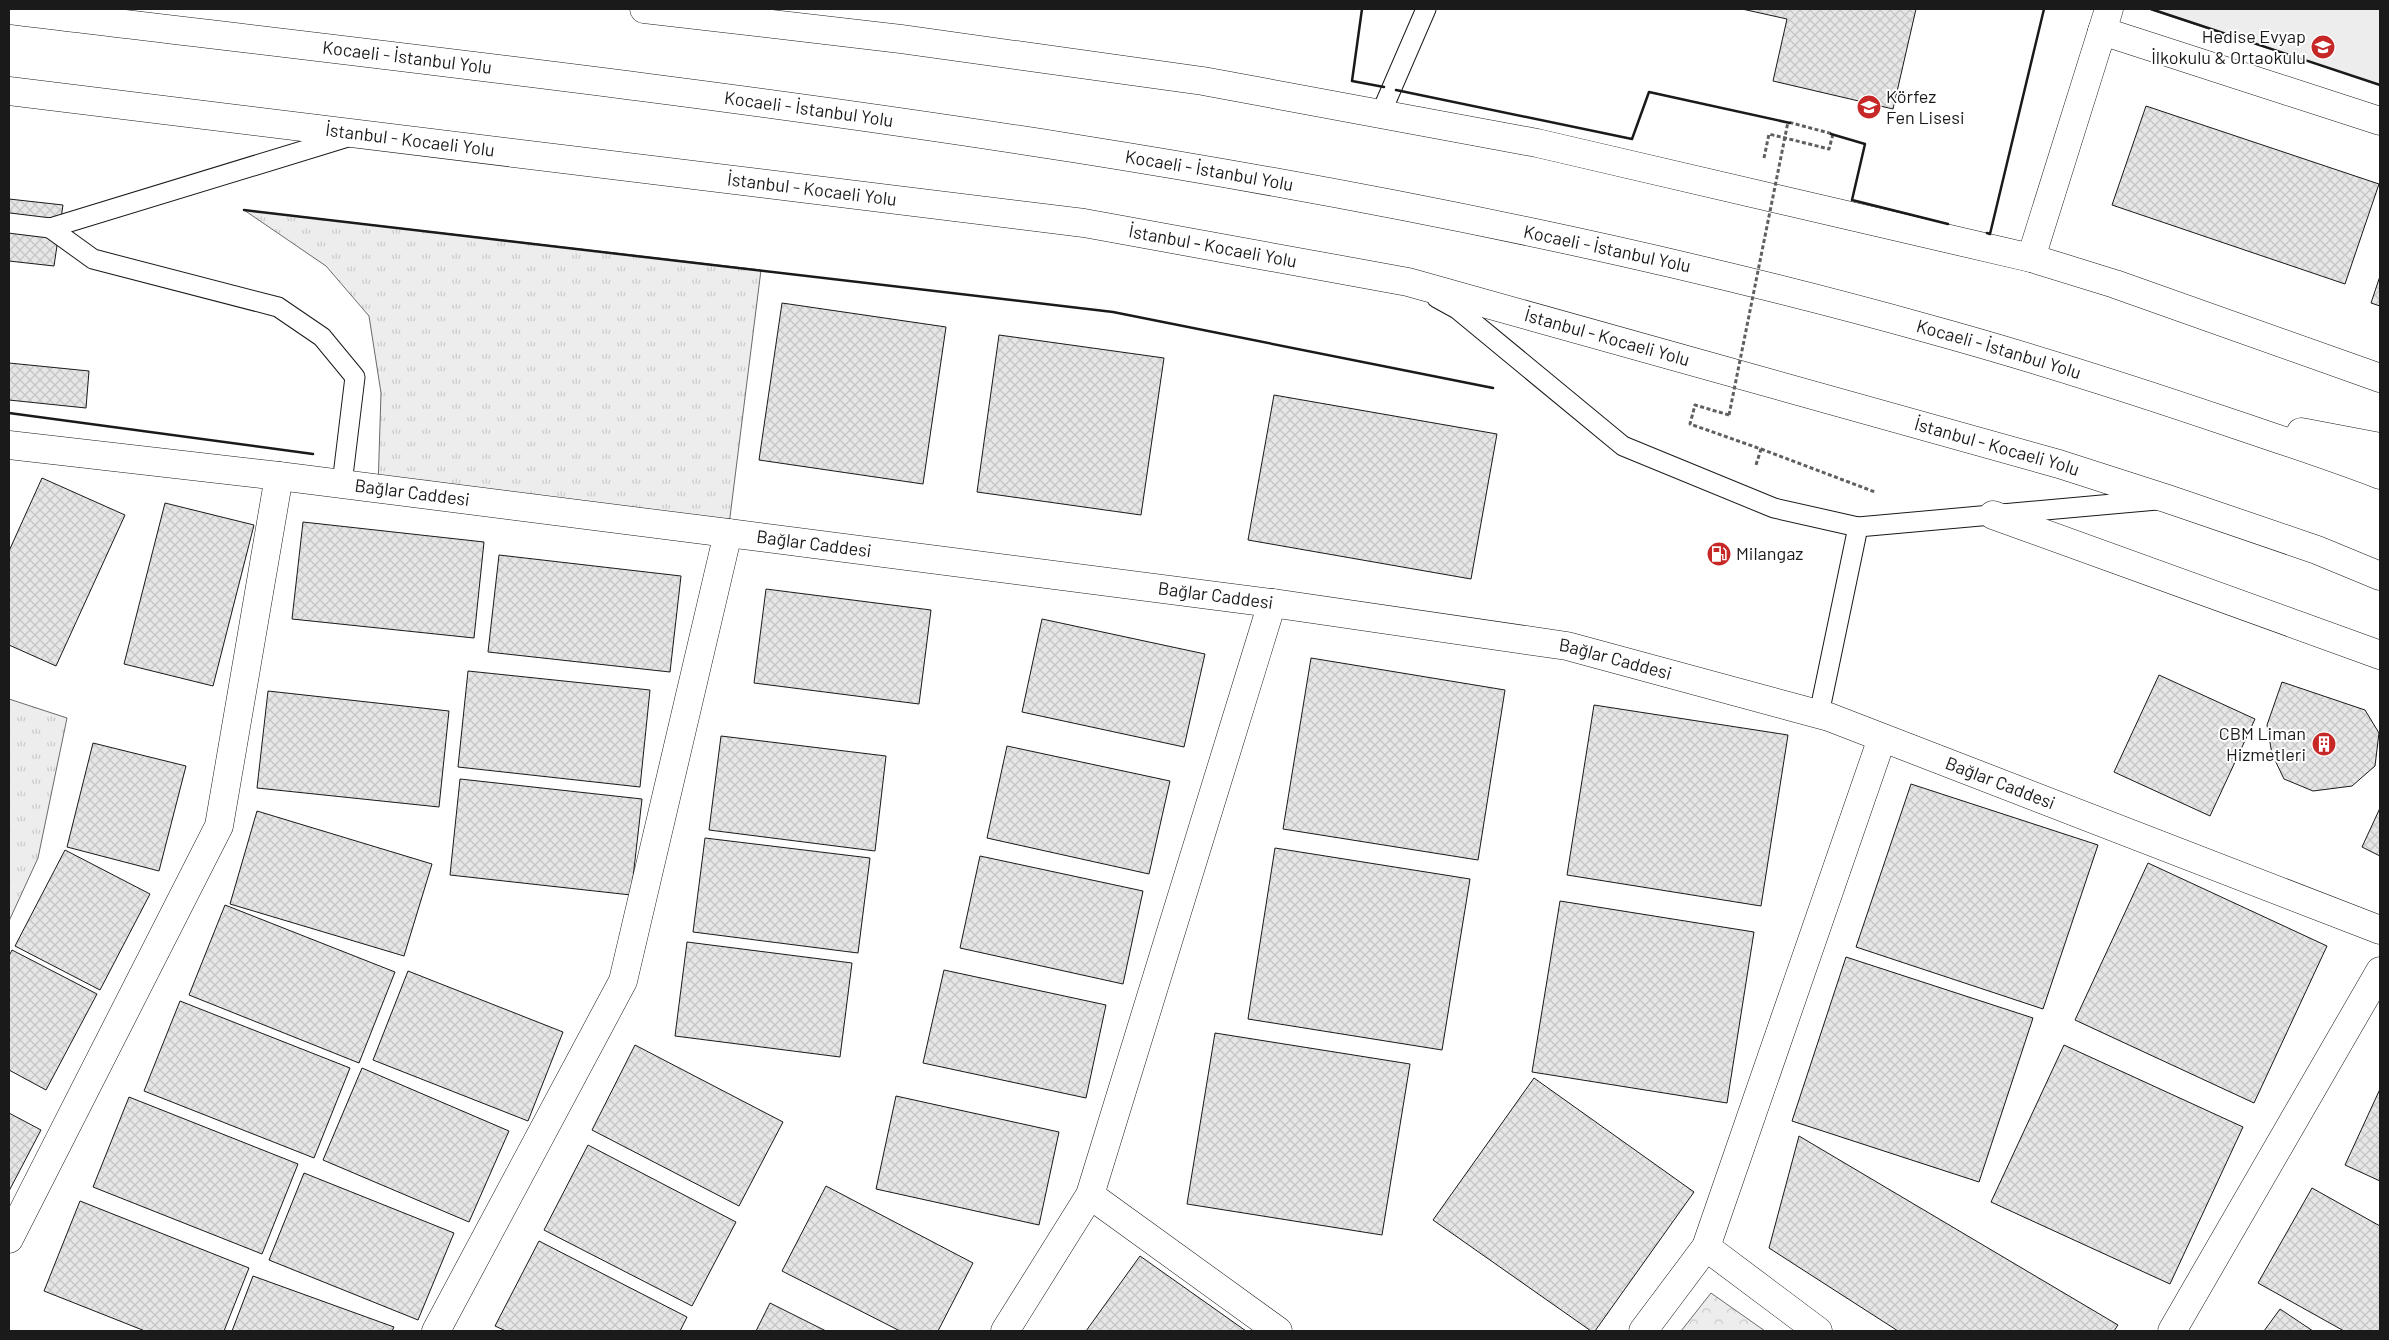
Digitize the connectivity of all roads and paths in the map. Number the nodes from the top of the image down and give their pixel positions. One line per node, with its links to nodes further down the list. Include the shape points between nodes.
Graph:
1 (644, 9): 6 (main road, via 901,39 1203,81)
2 (1426, 9): 6 (lane)
3 (9, 10): 15 (main road, Kocaeli - İstanbul Yolu, via 906,123 1296,185 1609,247 1827,300 2051,362)
4 (2106, 20): 7 (main road); 12 (main road)
5 (9, 91): 8 (main road, İstanbul - Kocaeli Yolu)
6 (1381, 113): 12 (main road, via 1546,145)
7 (2380, 121)
8 (357, 134): 11 (lane); 13 (main road, İstanbul - Kocaeli Yolu, via 1084,223)
9 (1769, 134): 16 (path, bridge, via 1829,149 1833,134 1788,122 1729,415 1695,405 1690,424)
10 (9, 223): 11 (lane)
11 (50, 228): 21 (lane, via 93,259 278,307 322,337 355,377)
12 (2031, 258): 14 (main road, via 2115,284)
13 (1408, 282): 22 (main road, İstanbul - Kocaeli Yolu, via 2059,464); 24 (lane, via 1457,309 1623,446 1774,508)
14 (2380, 378)
15 (2210, 416): 17 (main road); 19 (main road, Kocaeli - İstanbul Yolu)
16 (1751, 445)
17 (2380, 447)
18 (10, 449): 20 (main road, Bağlar Caddesi)
19 (2380, 475)
20 (279, 476): 21 (main road, Bağlar Caddesi); 34 (main road, via 219,826)
21 (342, 484): 25 (main road, Bağlar Caddesi)
22 (2168, 499): 23 (lane); 26 (main road, İstanbul - Kocaeli Yolu, via 2317,550)
23 (1994, 515): 24 (lane); 28 (main road)
24 (1858, 527): 29 (lane)
25 (728, 532): 27 (main road, Bağlar Caddesi); 36 (main road, via 623,981)
26 (2380, 576)
27 (1272, 603): 29 (main road, Bağlar Caddesi, via 1566,646); 33 (main road)
28 (2380, 655)
29 (1819, 714): 30 (main road, Bağlar Caddesi)
30 (1882, 738): 31 (main road, Bağlar Caddesi); 35 (main road)
31 (2380, 930)
32 (2380, 971): 41 (main road)
33 (1090, 1195): 37 (main road); 38 (main road)
34 (9, 1239)
35 (1706, 1247): 39 (main road); 40 (main road)
36 (436, 1331)
37 (1005, 1331)
38 (1278, 1331)
39 (1643, 1331)
40 (1818, 1331)
41 (2172, 1331)

